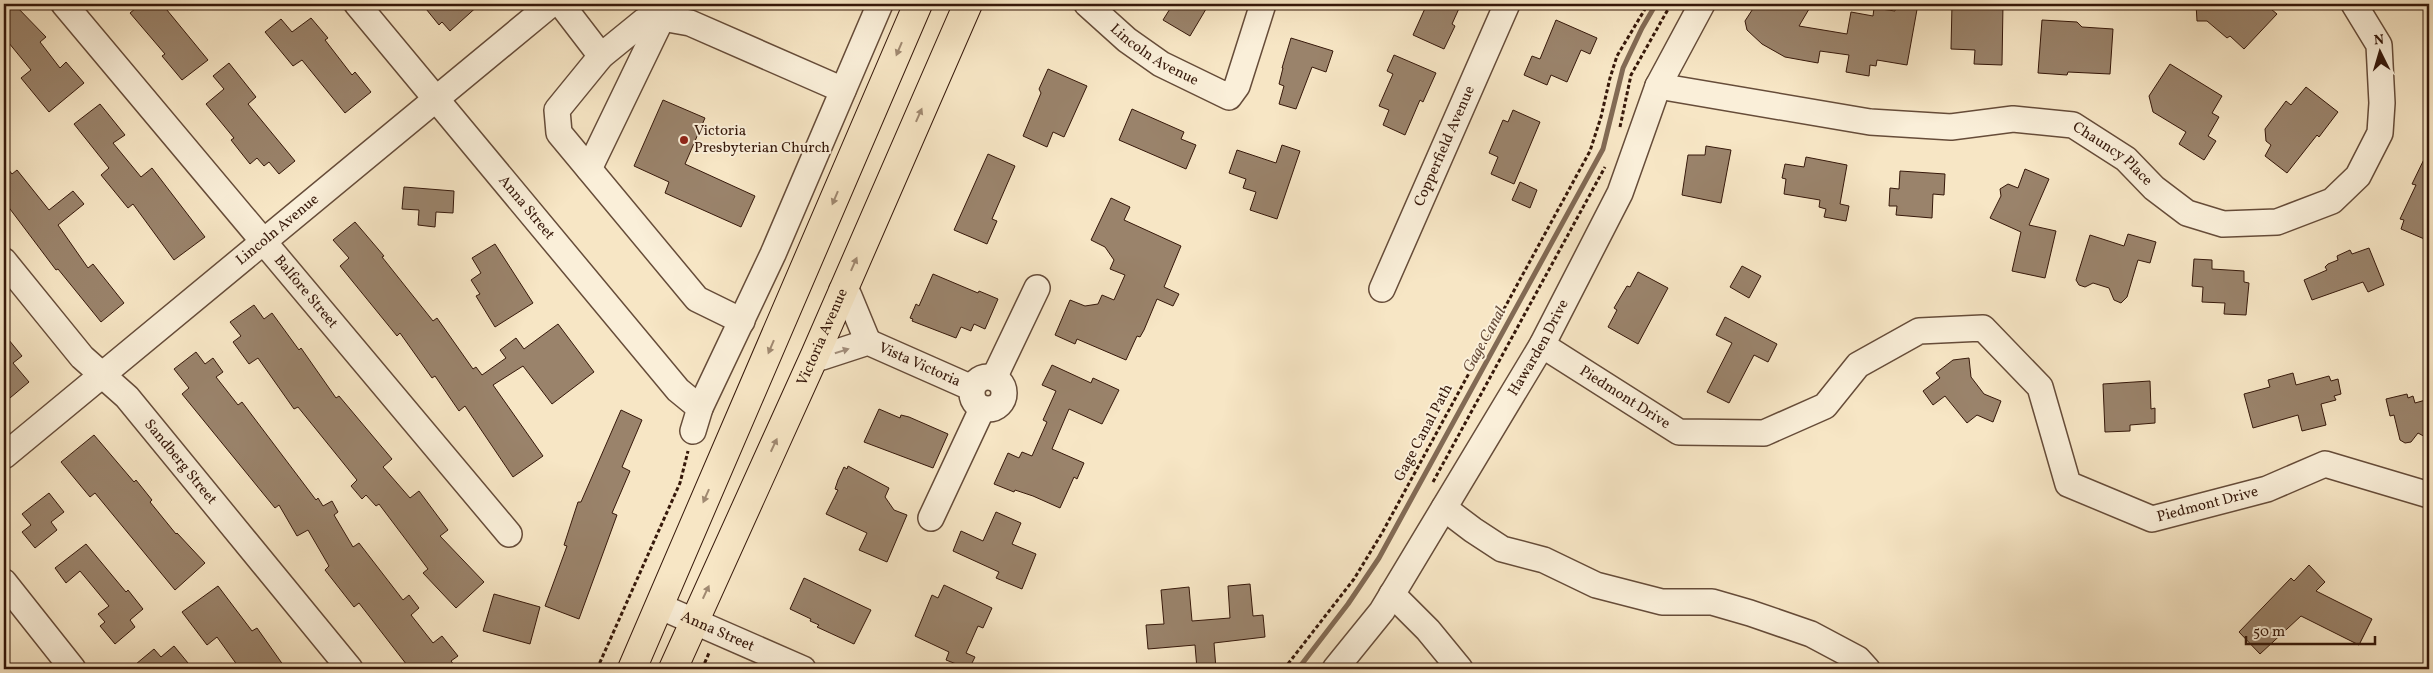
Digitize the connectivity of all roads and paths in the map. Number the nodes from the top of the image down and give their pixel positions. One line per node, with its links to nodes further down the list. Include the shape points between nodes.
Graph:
1 (64, 4): 23 (street, Balfore Street)
2 (357, 4): 19 (street, Anna Street)
3 (550, 4): 19 (street, Lincoln Avenue)
4 (561, 4): 16 (street)
5 (880, 4): 18 (street)
6 (918, 4): 43 (main road, one-way to 43)
7 (968, 4): 27 (main road, Victoria Avenue, one-way to 7)
8 (1087, 4): 9 (street, Lincoln Avenue, via 1127,40 1161,64 1229,97 1237,86)
9 (1263, 4)
10 (1507, 4): 26 (street, Copperfield Avenue)
11 (1648, 4): 53 (path, Gage Canal Path, via 1617,56 1590,151 1382,533 1354,579)
12 (1671, 4): 20 (path, via 1631,75)
13 (1702, 4): 17 (street, Hawarden Drive)
14 (2354, 4): 17 (street, Chauncy Place, via 2379,45 2380,132 2358,176 2332,201 2277,222 2223,224 2187,212 2154,188 2126,159 2073,125 2013,119 1950,127 1870,122)
15 (662, 18): 16 (street, via 644,21); 18 (street, via 690,23); 22 (street)
16 (601, 56): 22 (street, via 556,110 559,133)
17 (1658, 86): 30 (street, Hawarden Drive, via 1620,193)
18 (843, 90): 28 (street)
19 (436, 99): 23 (street, Lincoln Avenue); 34 (street, Anna Street, via 678,390)
20 (1619, 133)
21 (1610, 159): 36 (path, Gage Canal Path)
22 (589, 168): 28 (street, via 697,299)
23 (264, 239): 32 (street, Lincoln Avenue); 40 (street, Balfore Street)
24 (4, 261): 32 (street, Sandberg Street, via 82,357)
25 (1037, 288): 33 (street)
26 (1382, 289)
27 (842, 290): 29 (street, Vista Victoria, via 849,296); 31 (main road, Victoria Avenue)
28 (742, 321): 34 (street)
29 (868, 342): 31 (street, Vista Victoria, one-way to 29, via 822,357); 33 (street, Vista Victoria)
30 (1542, 345): 37 (street, Piedmont Drive, via 1679,432 1764,432 1826,406 1858,365 1919,332 1983,328 2040,387 2068,484 2152,519 2267,489 2325,464); 38 (street, Hawarden Drive)
31 (815, 355): 44 (main road, Victoria Avenue, one-way to 31)
32 (101, 374): 35 (street, Lincoln Avenue); 47 (street, Sandberg Street, via 128,397)
33 (983, 391): 39 (street)
34 (697, 420): 48 (path, via 680,483)
35 (4, 456)
36 (1431, 486)
37 (2429, 495)
38 (1444, 508): 42 (street, Hawarden Drive); 56 (street, via 1502,549 1544,560 1596,585 1662,602 1712,602 1750,613 1811,634 1858,659)
39 (931, 518)
40 (509, 534)
41 (4, 582): 46 (street)
42 (1392, 594): 54 (street, Hawarden Drive); 55 (street)
43 (658, 606): 44 (street, Anna Street); 49 (main road)
44 (694, 620): 50 (main road, Victoria Avenue); 52 (street, Anna Street)
45 (709, 653): 51 (path)
46 (73, 669)
47 (350, 669)
48 (597, 669)
49 (632, 669)
50 (673, 669)
51 (702, 669)
52 (803, 669)
53 (1284, 669)
54 (1335, 669)
55 (1460, 669)
56 (1867, 669)

